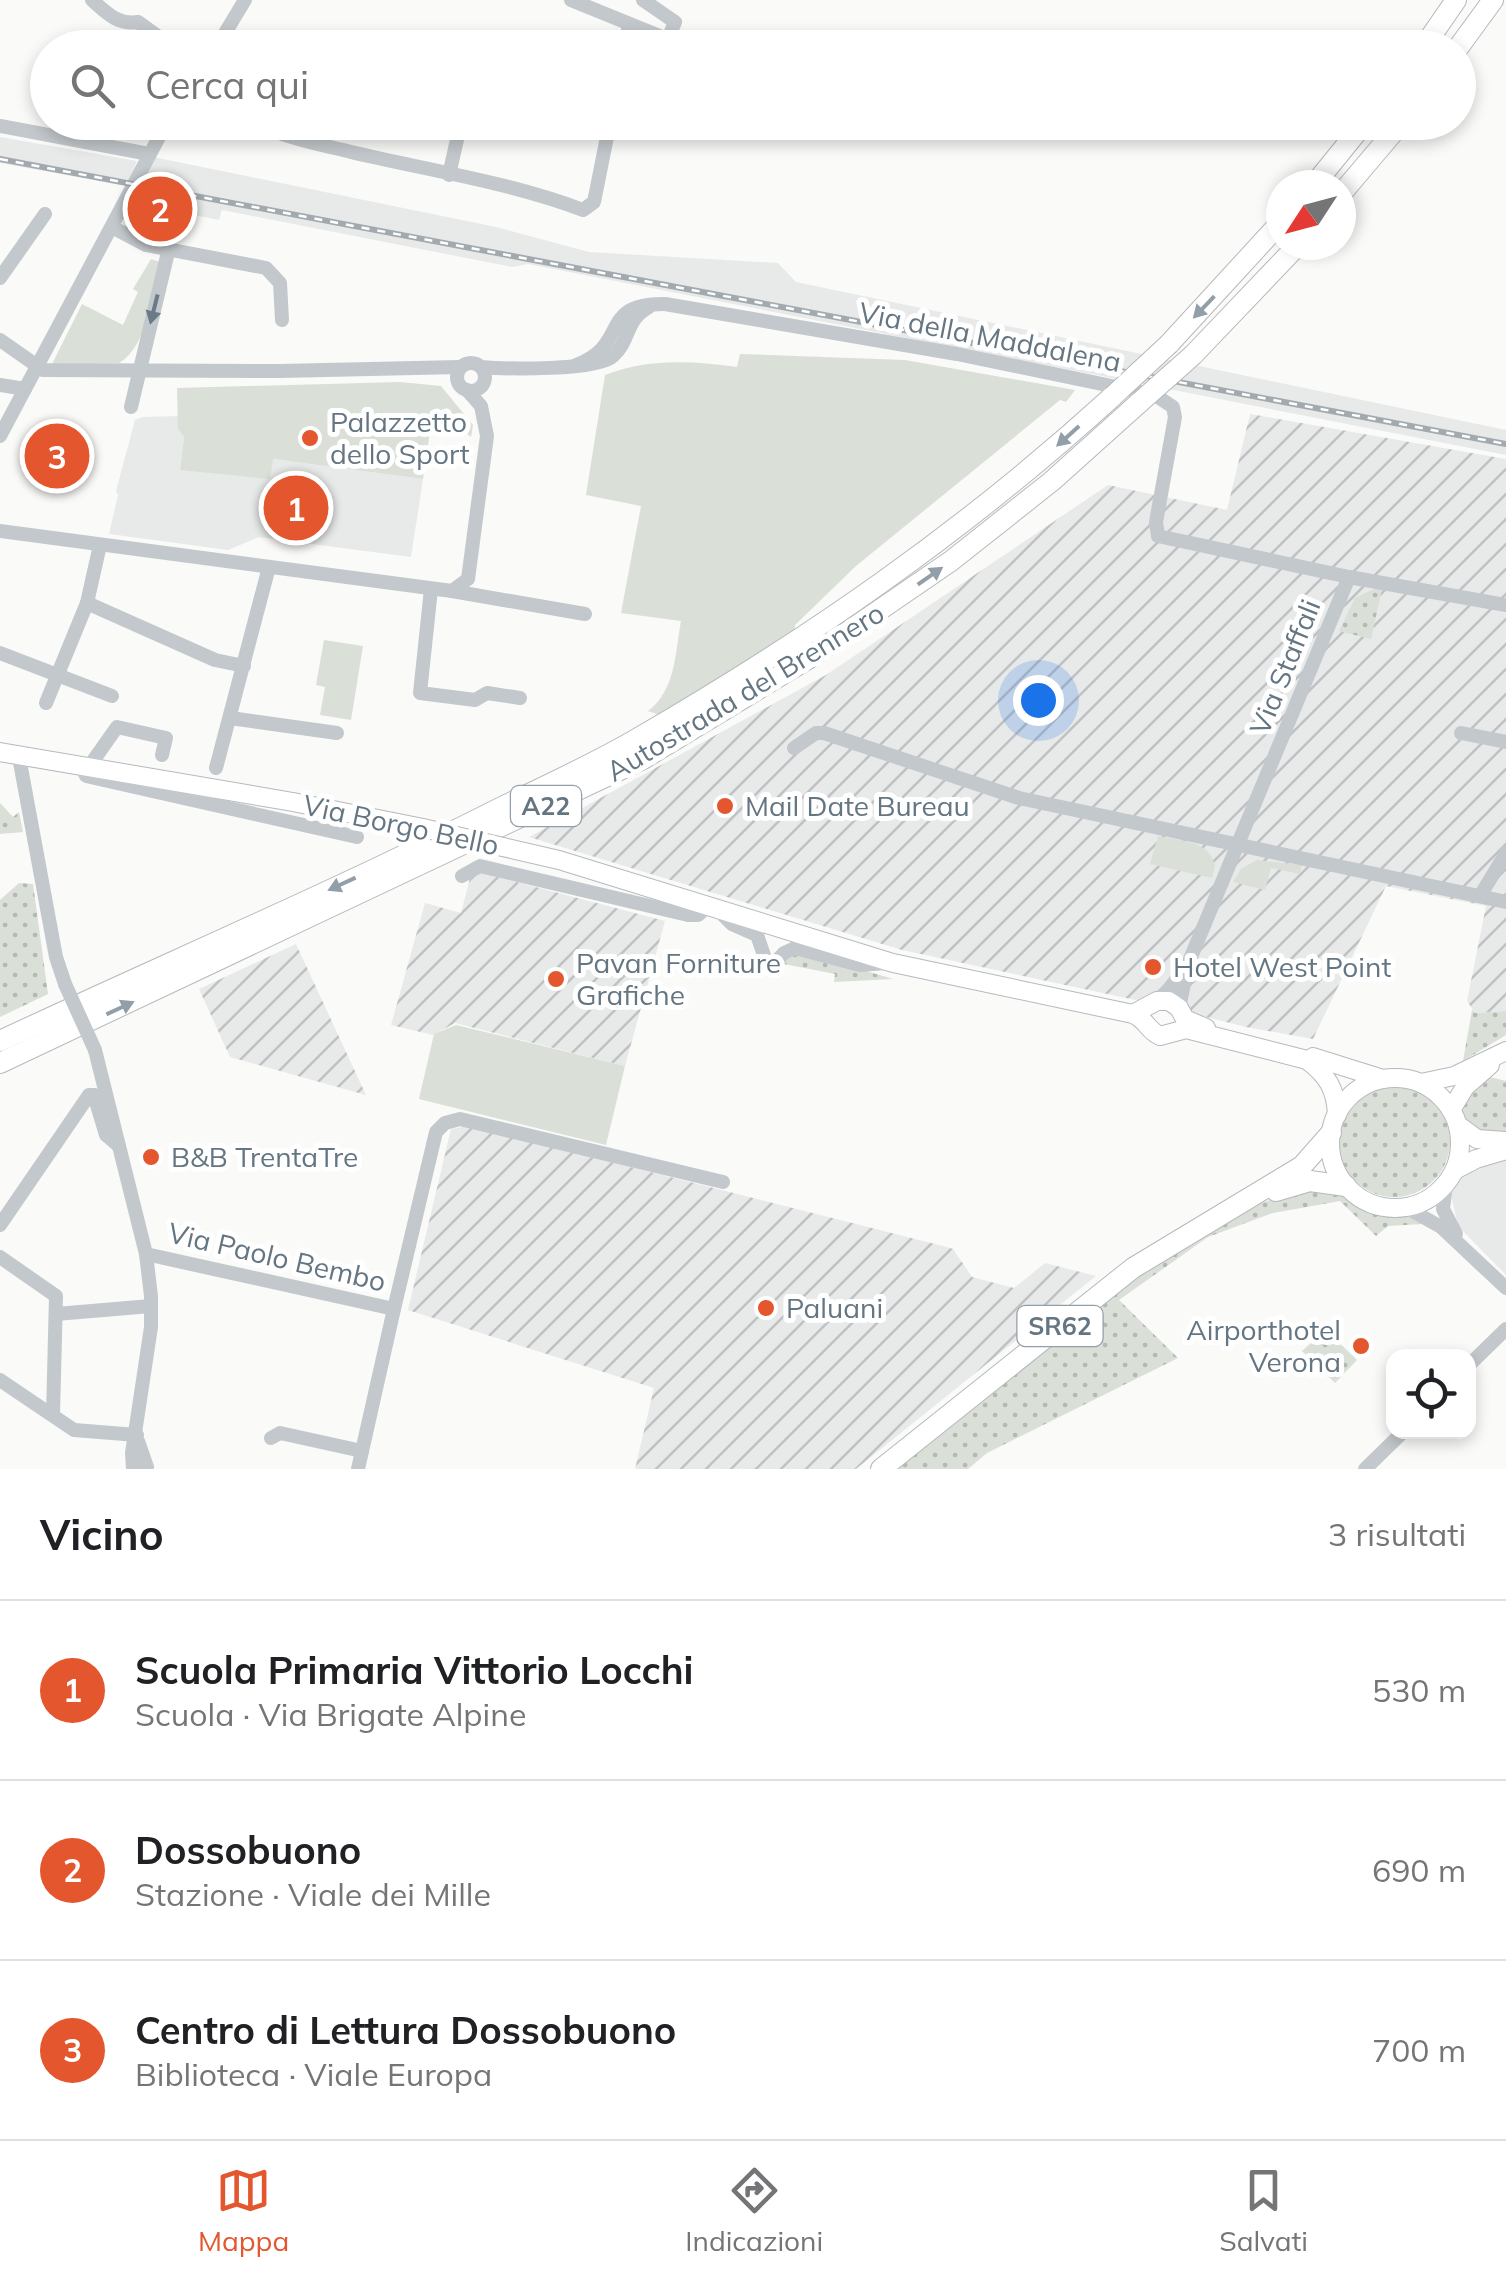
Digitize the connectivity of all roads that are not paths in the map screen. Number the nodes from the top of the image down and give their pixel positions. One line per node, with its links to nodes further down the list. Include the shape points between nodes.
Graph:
1 (92, 0): 9 (street, via 117,21)
2 (245, 0): 10 (street)
3 (572, 0): 7 (street)
4 (643, 0): 13 (street, via 675,22)
5 (1456, 0): 14 (highway)
6 (1493, 0): 15 (highway)
7 (603, 6): 8 (street)
8 (629, 24): 11 (street); 12 (street)
9 (149, 30)
10 (227, 30)
11 (628, 30)
12 (646, 30)
13 (672, 30)
14 (1435, 30)
15 (1471, 30)
16 (0, 126): 17 (street)
17 (30, 132)
18 (74, 140): 25 (street)
19 (157, 140): 25 (street)
20 (303, 140): 27 (street)
21 (456, 140): 27 (street)
22 (606, 140): 27 (street, via 594,202 586,210)
23 (1350, 140): 26 (highway)
24 (1387, 140): 28 (highway)
25 (149, 154): 29 (street)
26 (1326, 170)
27 (449, 175)
28 (1356, 176)
29 (121, 210): 31 (street); 33 (street, via 158,226 158,240)
30 (45, 214): 36 (street)
31 (112, 228): 33 (street); 39 (street)
32 (1266, 238): 85 (highway, Autostrada del Brennero / A22, one-way to 85, bridge, via 1168,344 1024,476 797,641 632,742 429,844)
33 (146, 245): 34 (street)
34 (169, 248): 37 (street, via 274,273); 40 (street, one-way to 40)
35 (1284, 260): 87 (highway, Autostrada del Brennero / A22, one-way to 35, bridge, via 643,759 811,657 1052,482 1193,354)
36 (0, 278)
37 (282, 320)
38 (0, 340): 39 (street)
39 (37, 366): 40 (street); 43 (street)
40 (139, 370): 41 (street, via 436,370); 44 (street)
41 (473, 382): 47 (street, Via della Maddalena, via 506,369 588,366 612,358 638,313 664,304 1164,398 1174,426); 52 (street, via 487,436 468,579)
42 (0, 385): 43 (street)
43 (25, 389): 45 (street)
44 (131, 407)
45 (0, 436)
46 (0, 531): 48 (street)
47 (1158, 536): 50 (street, Via Staffali)
48 (100, 545): 49 (street); 53 (street)
49 (270, 567): 51 (street); 57 (street)
50 (1349, 577): 54 (street); 72 (street, Via Staffali)
51 (431, 590): 52 (street); 60 (street, via 420,693)
52 (452, 591): 55 (street)
53 (87, 603): 57 (street, via 215,660); 58 (street)
54 (1506, 605)
55 (586, 614)
56 (0, 653): 58 (street)
57 (244, 666): 62 (street)
58 (56, 674): 59 (street); 61 (street)
59 (112, 696)
60 (520, 698)
61 (46, 703)
62 (230, 718): 63 (street); 70 (street)
63 (337, 733)
64 (1461, 733): 65 (street)
65 (1506, 742)
66 (794, 748): 72 (street, via 824,733 1019,798)
67 (162, 755): 69 (street, via 166,738 118,727)
68 (16, 756): 69 (main road, Via Borgo Bello); 93 (street, Via Paolo Bembo, bridge, via 56,957 94,1050)
69 (85, 768): 71 (street, Via Borgo Bello, via 86,776); 77 (main road, Via Borgo Bello, bridge, via 424,828)
70 (216, 768)
71 (357, 837)
72 (1239, 846): 75 (street); 80 (street, Via Staffali)
73 (1506, 853): 75 (street)
74 (462, 876): 77 (street, Via Borgo Bello, via 480,866 688,915)
75 (1480, 896): 76 (street)
76 (1506, 902)
77 (712, 906): 78 (main road, Via Borgo Bello); 81 (street, Via Borgo Bello, via 757,935)
78 (779, 929): 79 (main road, Via Borgo Bello); 81 (street)
79 (893, 962): 81 (street, Via Borgo Bello, via 860,965 795,948); 83 (main road, Via Borgo Bello)
80 (1188, 964): 82 (street, Via Staffali); 83 (street, Via Staffali)
81 (769, 965)
82 (1180, 1010): 83 (main road, Via Borgo Bello, via 1170,1001); 84 (main road); 88 (main road, Via Borgo Bello, via 1193,1024)
83 (1147, 1011): 84 (main road, Via Borgo Bello, via 1150,1029 1160,1036)
84 (1178, 1031): 91 (main road, Via Borgo Bello, via 1307,1060 1331,1085)
85 (0, 1041)
86 (1505, 1052): 89 (main road); 90 (main road, via 1465,1088)
87 (0, 1064)
88 (1384, 1079): 89 (main road, Via Borgo Bello); 91 (main road, SR62, via 1356,1091)
89 (1421, 1083): 90 (main road, via 1443,1099)
90 (1454, 1118): 92 (main road, via 1476,1139); 95 (main road, via 1460,1156)
91 (1334, 1124): 97 (main road, Via Borgo Bello, via 1332,1162); 98 (highway, SR62, via 1302,1166)
92 (1506, 1141)
93 (119, 1146): 100 (street, via 106,1135 90,1095); 101 (street, Via Paolo Bembo)
94 (1506, 1150): 95 (main road, via 1476,1159)
95 (1450, 1178): 99 (main road, via 1421,1204); 102 (street, via 1442,1195 1448,1222)
96 (724, 1182): 106 (street, Via Paolo Bembo, via 452,1120 436,1132)
97 (1346, 1186): 98 (highway, SR62, via 1310,1181); 99 (main road, SR62, via 1374,1205)
98 (1250, 1199): 119 (highway, SR62, via 1133,1268)
99 (1406, 1208): 102 (street, via 1441,1226)
100 (0, 1224)
101 (146, 1254): 105 (street, Via Paolo Bembo); 106 (street, Via Paolo Bembo)
102 (1472, 1254): 104 (street)
103 (0, 1257): 107 (street, via 56,1296)
104 (1506, 1288)
105 (151, 1306): 107 (street); 112 (street, Via Paolo Bembo)
106 (394, 1309): 115 (street)
107 (56, 1314): 111 (street)
108 (1506, 1329): 109 (street)
109 (1476, 1358)
110 (0, 1380): 111 (street)
111 (53, 1415): 112 (street, via 74,1430)
112 (136, 1436): 116 (street, Via Paolo Bembo, via 132,1453)
113 (271, 1438): 115 (street, via 280,1433)
114 (1396, 1439): 120 (street)
115 (362, 1450): 118 (street)
116 (141, 1468): 117 (street, Via Paolo Bembo)
117 (163, 1469)
118 (358, 1469)
119 (881, 1469)
120 (1365, 1469)

